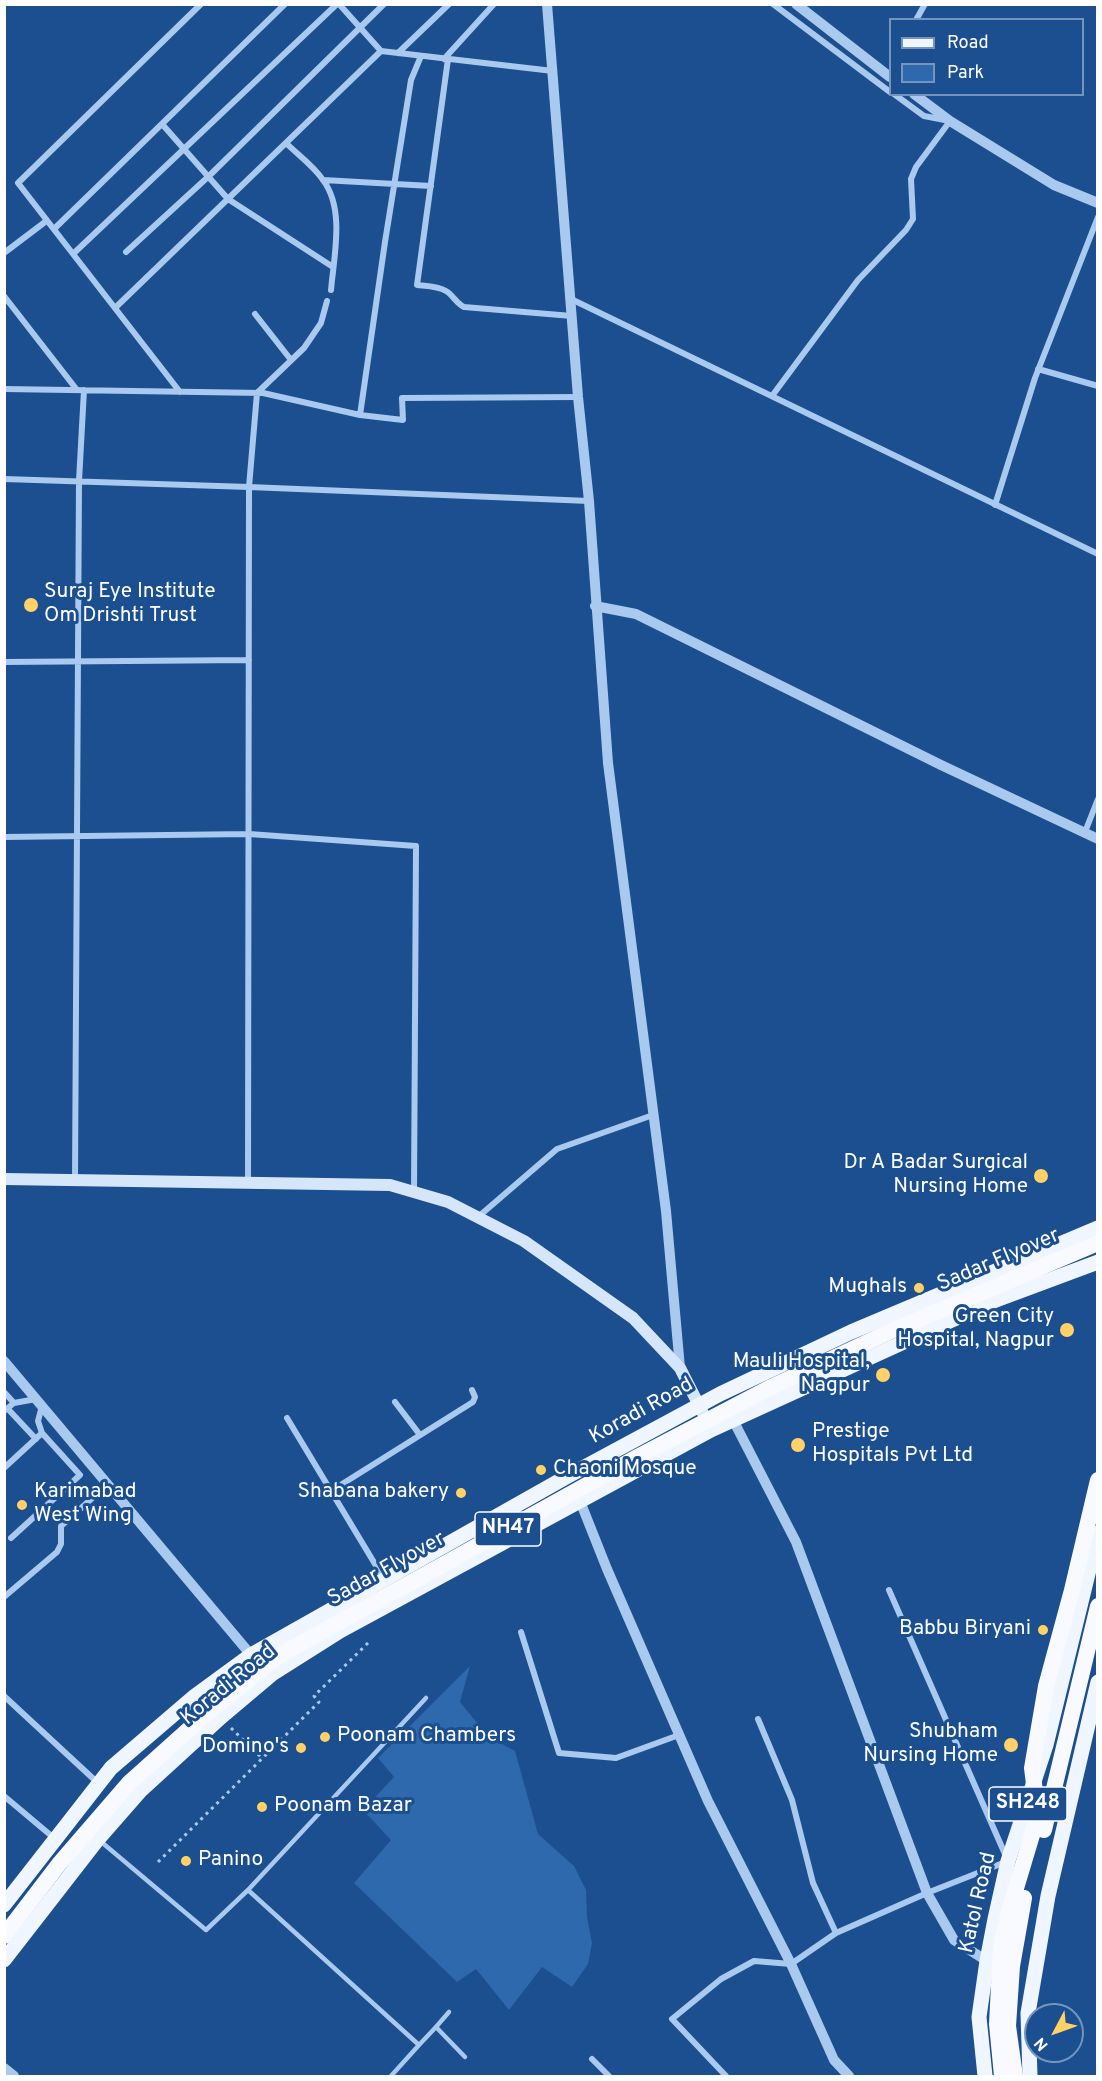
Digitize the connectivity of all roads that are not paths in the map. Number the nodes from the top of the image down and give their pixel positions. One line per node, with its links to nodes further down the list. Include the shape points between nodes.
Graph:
1 (201, 4): 33 (street, via 18,183)
2 (285, 4): 23 (street)
3 (338, 4): 12 (street); 25 (street)
4 (384, 4): 12 (street)
5 (449, 4): 14 (street)
6 (494, 4): 16 (street)
7 (547, 4): 17 (street)
8 (773, 4): 19 (street)
9 (796, 4): 18 (street)
10 (925, 4): 11 (street)
11 (917, 18)
12 (360, 28): 13 (street); 26 (street)
13 (381, 51): 14 (street); 24 (street)
14 (398, 53): 15 (street)
15 (421, 56): 16 (street); 28 (street, via 411,80)
16 (446, 59): 17 (street); 29 (street)
17 (553, 71): 41 (street)
18 (889, 72)
19 (889, 91)
20 (896, 96): 22 (street, via 924,116)
21 (917, 96): 22 (street)
22 (950, 121): 31 (street, via 1054,184); 53 (street, via 916,166 911,179 913,219 906,230 858,280)
23 (162, 124): 25 (street); 34 (street)
24 (286, 143): 27 (street); 30 (street)
25 (184, 149): 26 (street); 37 (street)
26 (209, 176): 30 (street); 35 (street)
27 (323, 180): 28 (street); 38 (street, via 334,203)
28 (395, 184): 29 (street); 55 (street)
29 (431, 186): 45 (street, via 417,285 448,291 464,307)
30 (228, 199): 38 (street); 43 (street)
31 (1098, 203)
32 (1098, 217): 47 (street)
33 (46, 219): 34 (street); 36 (street)
34 (54, 229): 37 (street)
35 (126, 252)
36 (4, 253)
37 (73, 254): 43 (street)
38 (333, 267): 39 (street)
39 (331, 290)
40 (4, 296): 50 (street)
41 (570, 299): 45 (street); 53 (street)
42 (327, 301): 46 (street, via 321,323)
43 (115, 308): 51 (street)
44 (255, 314): 46 (street)
45 (572, 316): 54 (street)
46 (291, 360): 52 (street)
47 (1038, 369): 48 (street); 60 (street)
48 (1098, 386)
49 (4, 389): 50 (street)
50 (80, 390): 51 (street); 57 (street)
51 (180, 392): 52 (street)
52 (256, 393): 55 (street); 58 (street)
53 (772, 396): 60 (street)
54 (578, 397): 55 (street, via 402,398 403,420); 59 (street)
55 (360, 415)
56 (4, 479): 57 (street)
57 (79, 482): 58 (street); 64 (street)
58 (249, 487): 59 (street); 63 (street)
59 (589, 501): 62 (street)
60 (995, 505): 61 (street)
61 (1098, 554)
62 (595, 606): 67 (street, via 636,614); 72 (street, via 608,763)
63 (249, 660): 64 (street); 68 (street)
64 (78, 661): 65 (street); 69 (street)
65 (4, 662)
66 (1098, 799): 67 (street)
67 (1085, 832): 71 (street)
68 (249, 834): 69 (street); 75 (street); 76 (street, via 416,846)
69 (76, 836): 70 (street); 74 (street)
70 (4, 837)
71 (1098, 839)
72 (653, 1115): 77 (street, via 557,1149); 83 (street)
73 (4, 1179): 74 (main road)
74 (75, 1180): 75 (main road)
75 (248, 1183): 76 (main road, via 390,1185)
76 (414, 1192): 77 (main road, via 448,1202)
77 (478, 1217): 83 (main road, via 524,1241 633,1318)
78 (1098, 1228): 86 (main road, Koradi Road / NH47, via 862,1327)
79 (1098, 1234): 125 (highway, Sadar Flyover / NH47, via 754,1387 265,1655 125,1771)
80 (1098, 1243): 127 (highway, Sadar Flyover / NH47, via 769,1388 278,1656 129,1783 58,1864)
81 (1098, 1262): 93 (main road, Koradi Road, via 996,1300)
82 (4, 1362): 87 (street)
83 (680, 1368): 90 (main road)
84 (472, 1390): 96 (street, via 476,1397 472,1402)
85 (4, 1392): 89 (street)
86 (720, 1394): 90 (main road, Koradi Road / NH47); 93 (street)
87 (39, 1402): 89 (street); 95 (street); 101 (street)
88 (395, 1402): 96 (street)
89 (14, 1403): 91 (street)
90 (699, 1404): 94 (main road); 99 (main road, Koradi Road / NH47)
91 (6, 1410): 97 (street)
92 (287, 1418): 102 (street)
93 (733, 1419): 94 (main road, Koradi Road); 123 (street, via 796,1542)
94 (711, 1430): 103 (main road, Koradi Road)
95 (42, 1433): 97 (street); 105 (street, via 80,1475)
96 (420, 1435): 102 (street)
97 (36, 1439): 98 (street)
98 (4, 1468)
99 (568, 1476): 103 (street); 106 (main road, Koradi Road / NH47)
100 (1098, 1480): 144 (highway, via 1046,1686 1032,1768 1038,1815 1001,1947 998,2024)
101 (108, 1484): 108 (street, via 60,1526 61,1544 57,1552); 111 (street)
102 (330, 1491): 106 (street)
103 (580, 1499): 116 (street); 119 (main road, Koradi Road, via 340,1631 272,1674 140,1791)
104 (1098, 1533): 121 (main road, Katol Road / SH248, via 1046,1745)
105 (11, 1538)
106 (385, 1581): 111 (main road, Koradi Road / NH47)
107 (889, 1590): 121 (street)
108 (4, 1597)
109 (1098, 1606): 137 (highway, via 1021,1910 1012,1966 1008,2026)
110 (521, 1632): 116 (street, via 559,1753 616,1758)
111 (251, 1655): 117 (main road, Koradi Road / NH47, via 195,1696 111,1768)
112 (1098, 1682): 137 (main road, SH248, via 1048,1896 1028,2013)
113 (4, 1696): 117 (street)
114 (426, 1698): 122 (lane)
115 (758, 1719): 126 (street, via 792,1800 813,1883)
116 (679, 1735): 130 (street)
117 (99, 1784): 120 (main road, Koradi Road / NH47)
118 (4, 1796): 120 (street)
119 (98, 1839): 122 (lane, via 206,1930); 128 (main road, Koradi Road)
120 (56, 1840): 124 (main road, Koradi Road / NH47)
121 (1008, 1862): 123 (street); 129 (main road, Katol Road / SH248)
122 (248, 1890): 133 (lane)
123 (927, 1893): 126 (street); 129 (street, via 954,1940)
124 (4, 1905)
125 (4, 1921)
126 (836, 1933): 130 (street)
127 (4, 1936)
128 (4, 1960)
129 (987, 1961): 143 (main road, Katol Road / SH248, via 979,2017)
130 (791, 1964): 141 (street, via 754,1961 721,1979 672,2019); 142 (street, via 834,2060)
131 (449, 2012): 132 (lane)
132 (436, 2027): 133 (lane); 134 (lane)
133 (419, 2045): 139 (lane)
134 (465, 2057)
135 (592, 2059): 140 (street)
136 (4, 2068): 138 (street)
137 (1025, 2075): 144 (street)
138 (14, 2076)
139 (391, 2076)
140 (609, 2076)
141 (726, 2076)
142 (849, 2076)
143 (985, 2076)
144 (1003, 2076)

